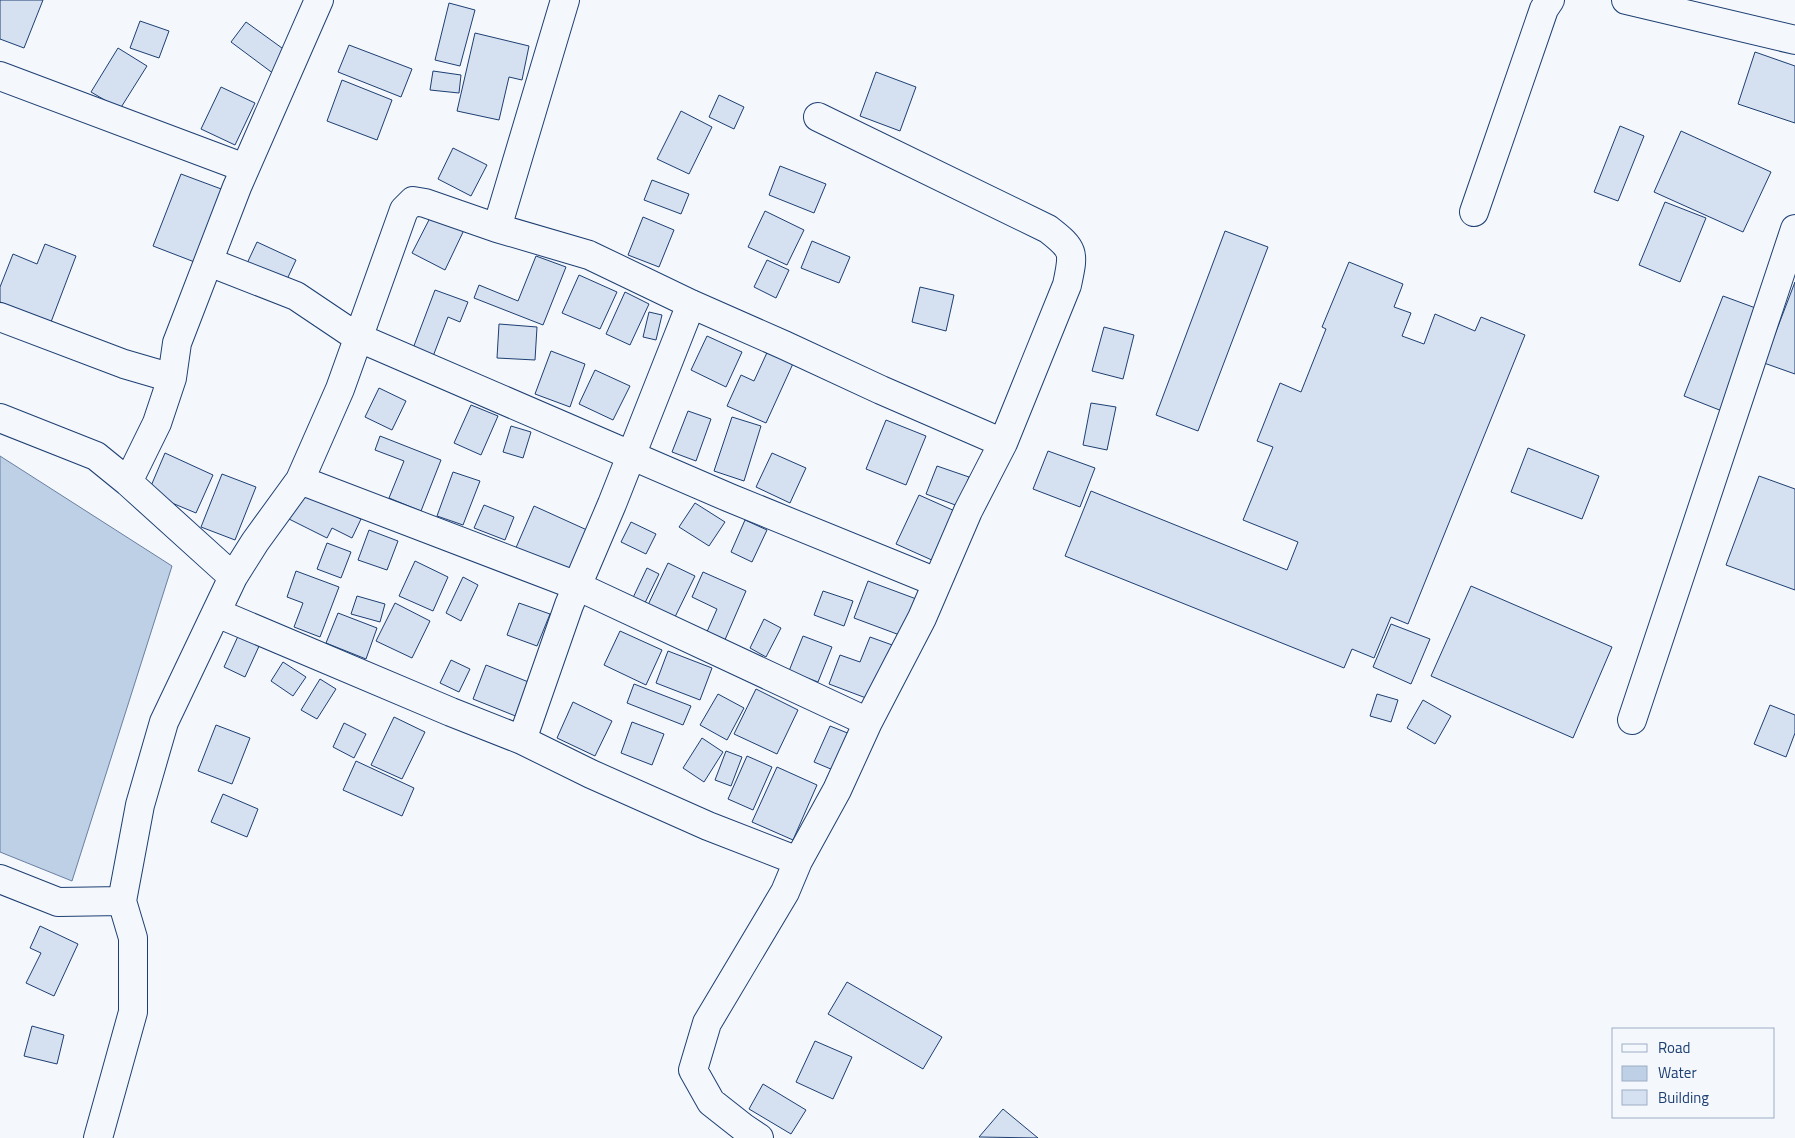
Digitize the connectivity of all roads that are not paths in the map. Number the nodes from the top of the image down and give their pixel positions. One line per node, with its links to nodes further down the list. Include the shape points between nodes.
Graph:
1 (319, 0): 8 (street)
2 (565, 0): 10 (street)
3 (1550, 0): 9 (street, via 1544,9)
4 (1626, 0): 5 (street)
5 (1795, 40)
6 (0, 76): 8 (street)
7 (818, 117): 18 (street, via 1048,229 1067,244 1072,260 1067,285)
8 (245, 168): 12 (street)
9 (1474, 212)
10 (497, 228): 13 (street, via 589,255); 15 (street, via 425,203 413,202 404,210)
11 (1795, 229): 26 (street)
12 (209, 262): 15 (street, via 296,296); 16 (street, via 177,342)
13 (690, 304): 18 (street); 19 (street)
14 (0, 317): 16 (street, via 124,364)
15 (357, 337): 19 (street); 20 (street, via 340,389)
16 (172, 378): 21 (street, via 156,423)
17 (0, 418): 21 (street, via 96,456)
18 (1002, 443): 23 (street)
19 (630, 456): 23 (street); 24 (street)
20 (300, 480): 22 (street); 24 (street)
21 (128, 482): 22 (street)
22 (233, 577): 25 (street)
23 (936, 582): 27 (street, via 922,618)
24 (577, 586): 27 (street); 28 (street)
25 (217, 613): 28 (street); 31 (street, via 164,722 140,805)
26 (1632, 720)
27 (868, 722): 29 (street, via 837,790)
28 (522, 740): 29 (street, via 708,826)
29 (798, 861): 33 (street, via 785,892 707,1023 693,1070 711,1102)
30 (0, 879): 31 (street, via 58,902)
31 (122, 901): 32 (street, via 133,938 133,1012)
32 (98, 1138)
33 (759, 1138)

